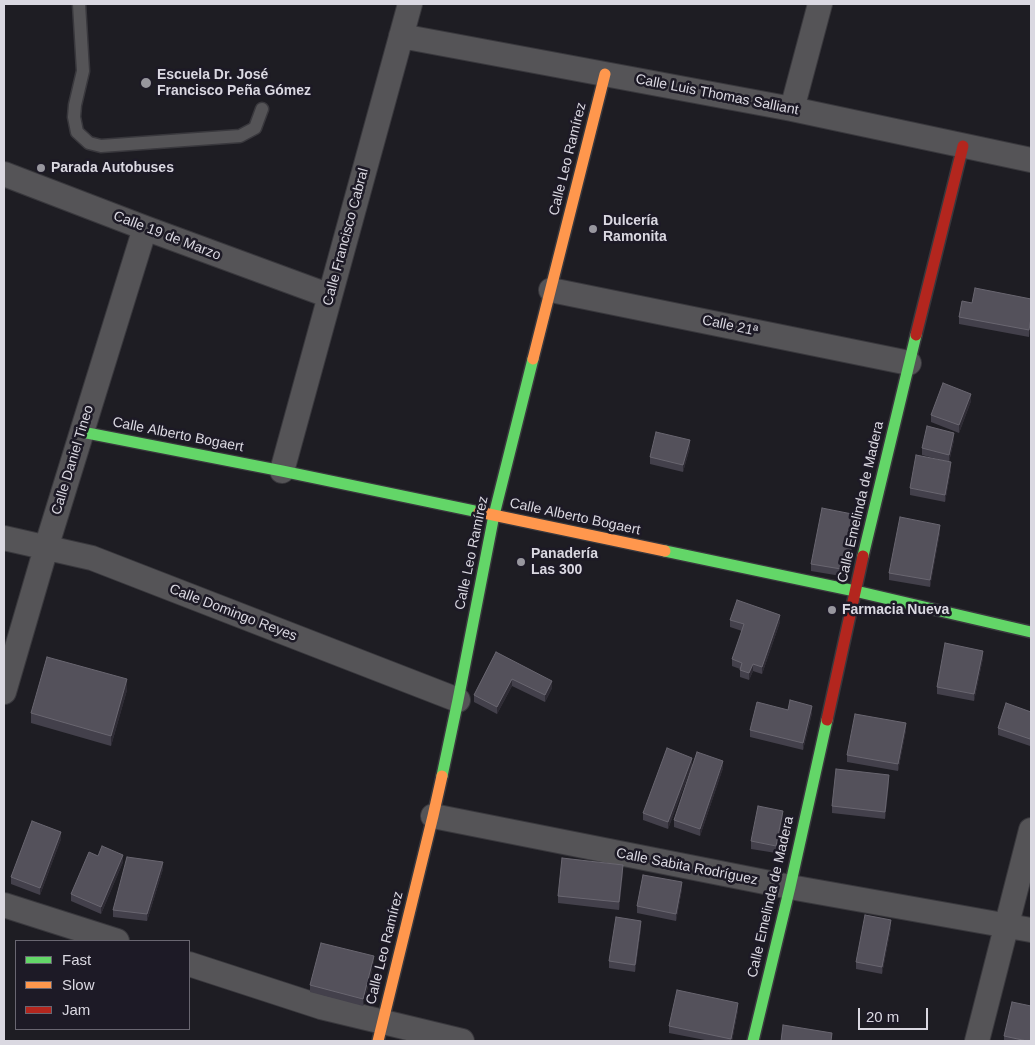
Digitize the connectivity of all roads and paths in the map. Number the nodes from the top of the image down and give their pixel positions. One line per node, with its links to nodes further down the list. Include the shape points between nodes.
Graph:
1 (79, 4): 6 (lane, via 83,71 74,117 77,132 89,143 101,146 240,136 255,128)
2 (410, 4): 4 (street, Calle Francisco Cabral)
3 (820, 4): 7 (street)
4 (401, 36): 5 (street, Calle Luis Thomas Salliant); 13 (street, Calle Francisco Cabral)
5 (605, 74): 7 (street, Calle Luis Thomas Salliant); 12 (street, Calle Leo Ramírez)
6 (262, 109)
7 (792, 110): 8 (street, Calle Luis Thomas Salliant)
8 (963, 146): 9 (street, Calle Luis Thomas Salliant); 14 (street, Calle Emelinda de Madera)
9 (1031, 160)
10 (4, 174): 11 (street, Calle 19 de Marzo)
11 (145, 228): 13 (street, Calle 19 de Marzo); 15 (street, Calle Daniel Tineo)
12 (551, 290): 14 (street, Calle 21ª); 17 (street, Calle Leo Ramírez)
13 (330, 296): 16 (street, Calle Francisco Cabral)
14 (910, 363): 20 (street, Calle Emelinda de Madera)
15 (82, 432): 16 (street, Calle Alberto Bogaert); 19 (street, Calle Daniel Tineo)
16 (282, 471): 17 (street, Calle Alberto Bogaert)
17 (494, 515): 20 (street, Calle Alberto Bogaert); 23 (street, Calle Leo Ramírez)
18 (4, 538): 19 (street, Calle Domingo Reyes)
19 (46, 548): 22 (street, Calle Daniel Tineo); 23 (street, Calle Domingo Reyes, via 92,558)
20 (856, 591): 21 (street, Calle Alberto Bogaert); 26 (street, Calle Emelinda de Madera)
21 (1031, 632)
22 (4, 692)
23 (458, 700): 24 (street, Calle Leo Ramírez)
24 (433, 816): 26 (street, Calle Sabita Rodríguez); 32 (street, Calle Leo Ramírez)
25 (1031, 830): 28 (street)
26 (790, 887): 28 (street, Calle Sabita Rodríguez); 34 (street, Calle Emelinda de Madera)
27 (4, 904): 30 (street)
28 (1006, 925): 29 (street, Calle Sabita Rodríguez); 35 (street)
29 (1031, 930)
30 (114, 940)
31 (190, 964): 32 (street, via 321,1007)
32 (381, 1031): 33 (street)
33 (462, 1041)
34 (753, 1041)
35 (977, 1041)

